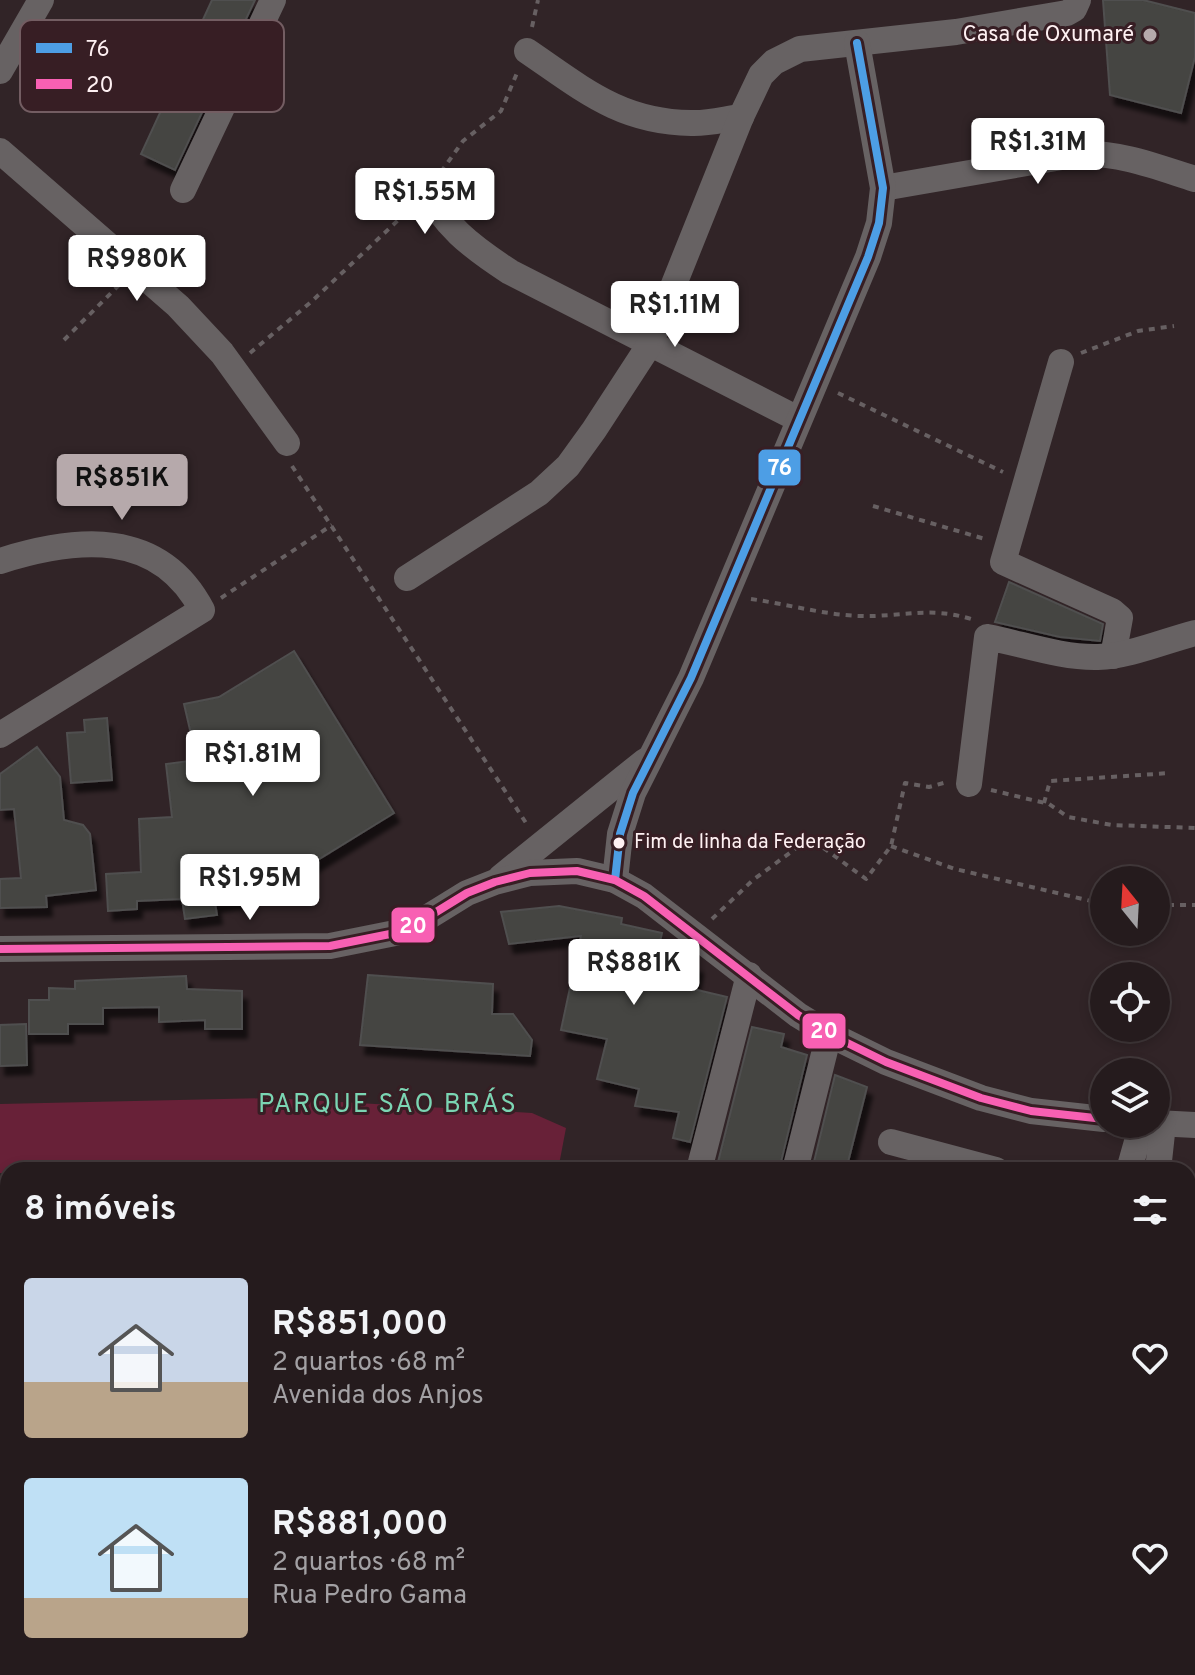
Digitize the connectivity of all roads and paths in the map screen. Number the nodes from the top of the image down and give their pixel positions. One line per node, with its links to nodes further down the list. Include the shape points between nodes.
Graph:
1 (41, 0): 4 (street)
2 (273, 0): 5 (street)
3 (1078, 0): 7 (street, via 1067,13)
4 (29, 20)
5 (264, 20)
6 (20, 36): 9 (street)
7 (857, 43): 11 (street, via 800,49 774,62 761,75); 15 (street)
8 (527, 51): 11 (street, via 610,107 633,115 694,123)
9 (0, 71)
10 (220, 112): 16 (street)
11 (741, 117): 20 (street)
12 (0, 151): 17 (street)
13 (1195, 179): 15 (street, via 1099,153)
14 (421, 182): 20 (street, via 450,228 478,251)
15 (883, 188): 22 (street, via 868,257)
16 (183, 190)
17 (136, 269): 19 (path); 24 (street, via 222,353)
18 (1174, 326): 21 (path, via 1138,331)
19 (64, 340)
20 (650, 344): 23 (street); 30 (street, via 568,466 539,493)
21 (1061, 362): 25 (street)
22 (815, 381): 23 (street); 25 (path)
23 (798, 419): 31 (street)
24 (287, 443): 27 (path, via 287,458)
25 (1025, 483): 28 (street)
26 (873, 506): 28 (path)
27 (332, 525): 32 (path); 42 (path)
28 (1005, 554): 35 (street, via 1120,618)
29 (0, 561): 32 (street, via 61,545 132,549 175,572)
30 (407, 578)
31 (725, 595): 34 (path, via 864,616 952,613 981,622); 37 (street, via 691,678)
32 (202, 610): 36 (street)
33 (1195, 633): 35 (street)
34 (987, 637): 35 (street, via 1071,654); 39 (street)
35 (1113, 656)
36 (0, 735)
37 (649, 758): 42 (street); 44 (street, via 625,814)
38 (1170, 773): 40 (path, via 1050,781)
39 (969, 784): 40 (path); 43 (path, via 905,783)
40 (1044, 803): 41 (path, via 1068,817 1112,825)
41 (1195, 828)
42 (541, 845): 45 (street)
43 (891, 846): 46 (path, via 955,869); 49 (path, via 866,879 810,838 753,880)
44 (615, 880): 45 (street, via 552,871); 49 (street)
45 (495, 882): 50 (street, via 395,933 330,946)
46 (1090, 901)
47 (1170, 905): 48 (path)
48 (1195, 905)
49 (696, 934): 51 (street)
50 (0, 949)
51 (749, 975): 52 (street); 59 (street)
52 (829, 1034): 53 (street, via 981,1098 1031,1111); 60 (street)
53 (1090, 1117)
54 (1170, 1124): 55 (street)
55 (1195, 1125)
56 (1146, 1138): 62 (street)
57 (1155, 1138): 63 (street)
58 (891, 1142): 61 (street)
59 (701, 1162)
60 (797, 1162)
61 (966, 1162)
62 (1133, 1162)
63 (1157, 1162)

